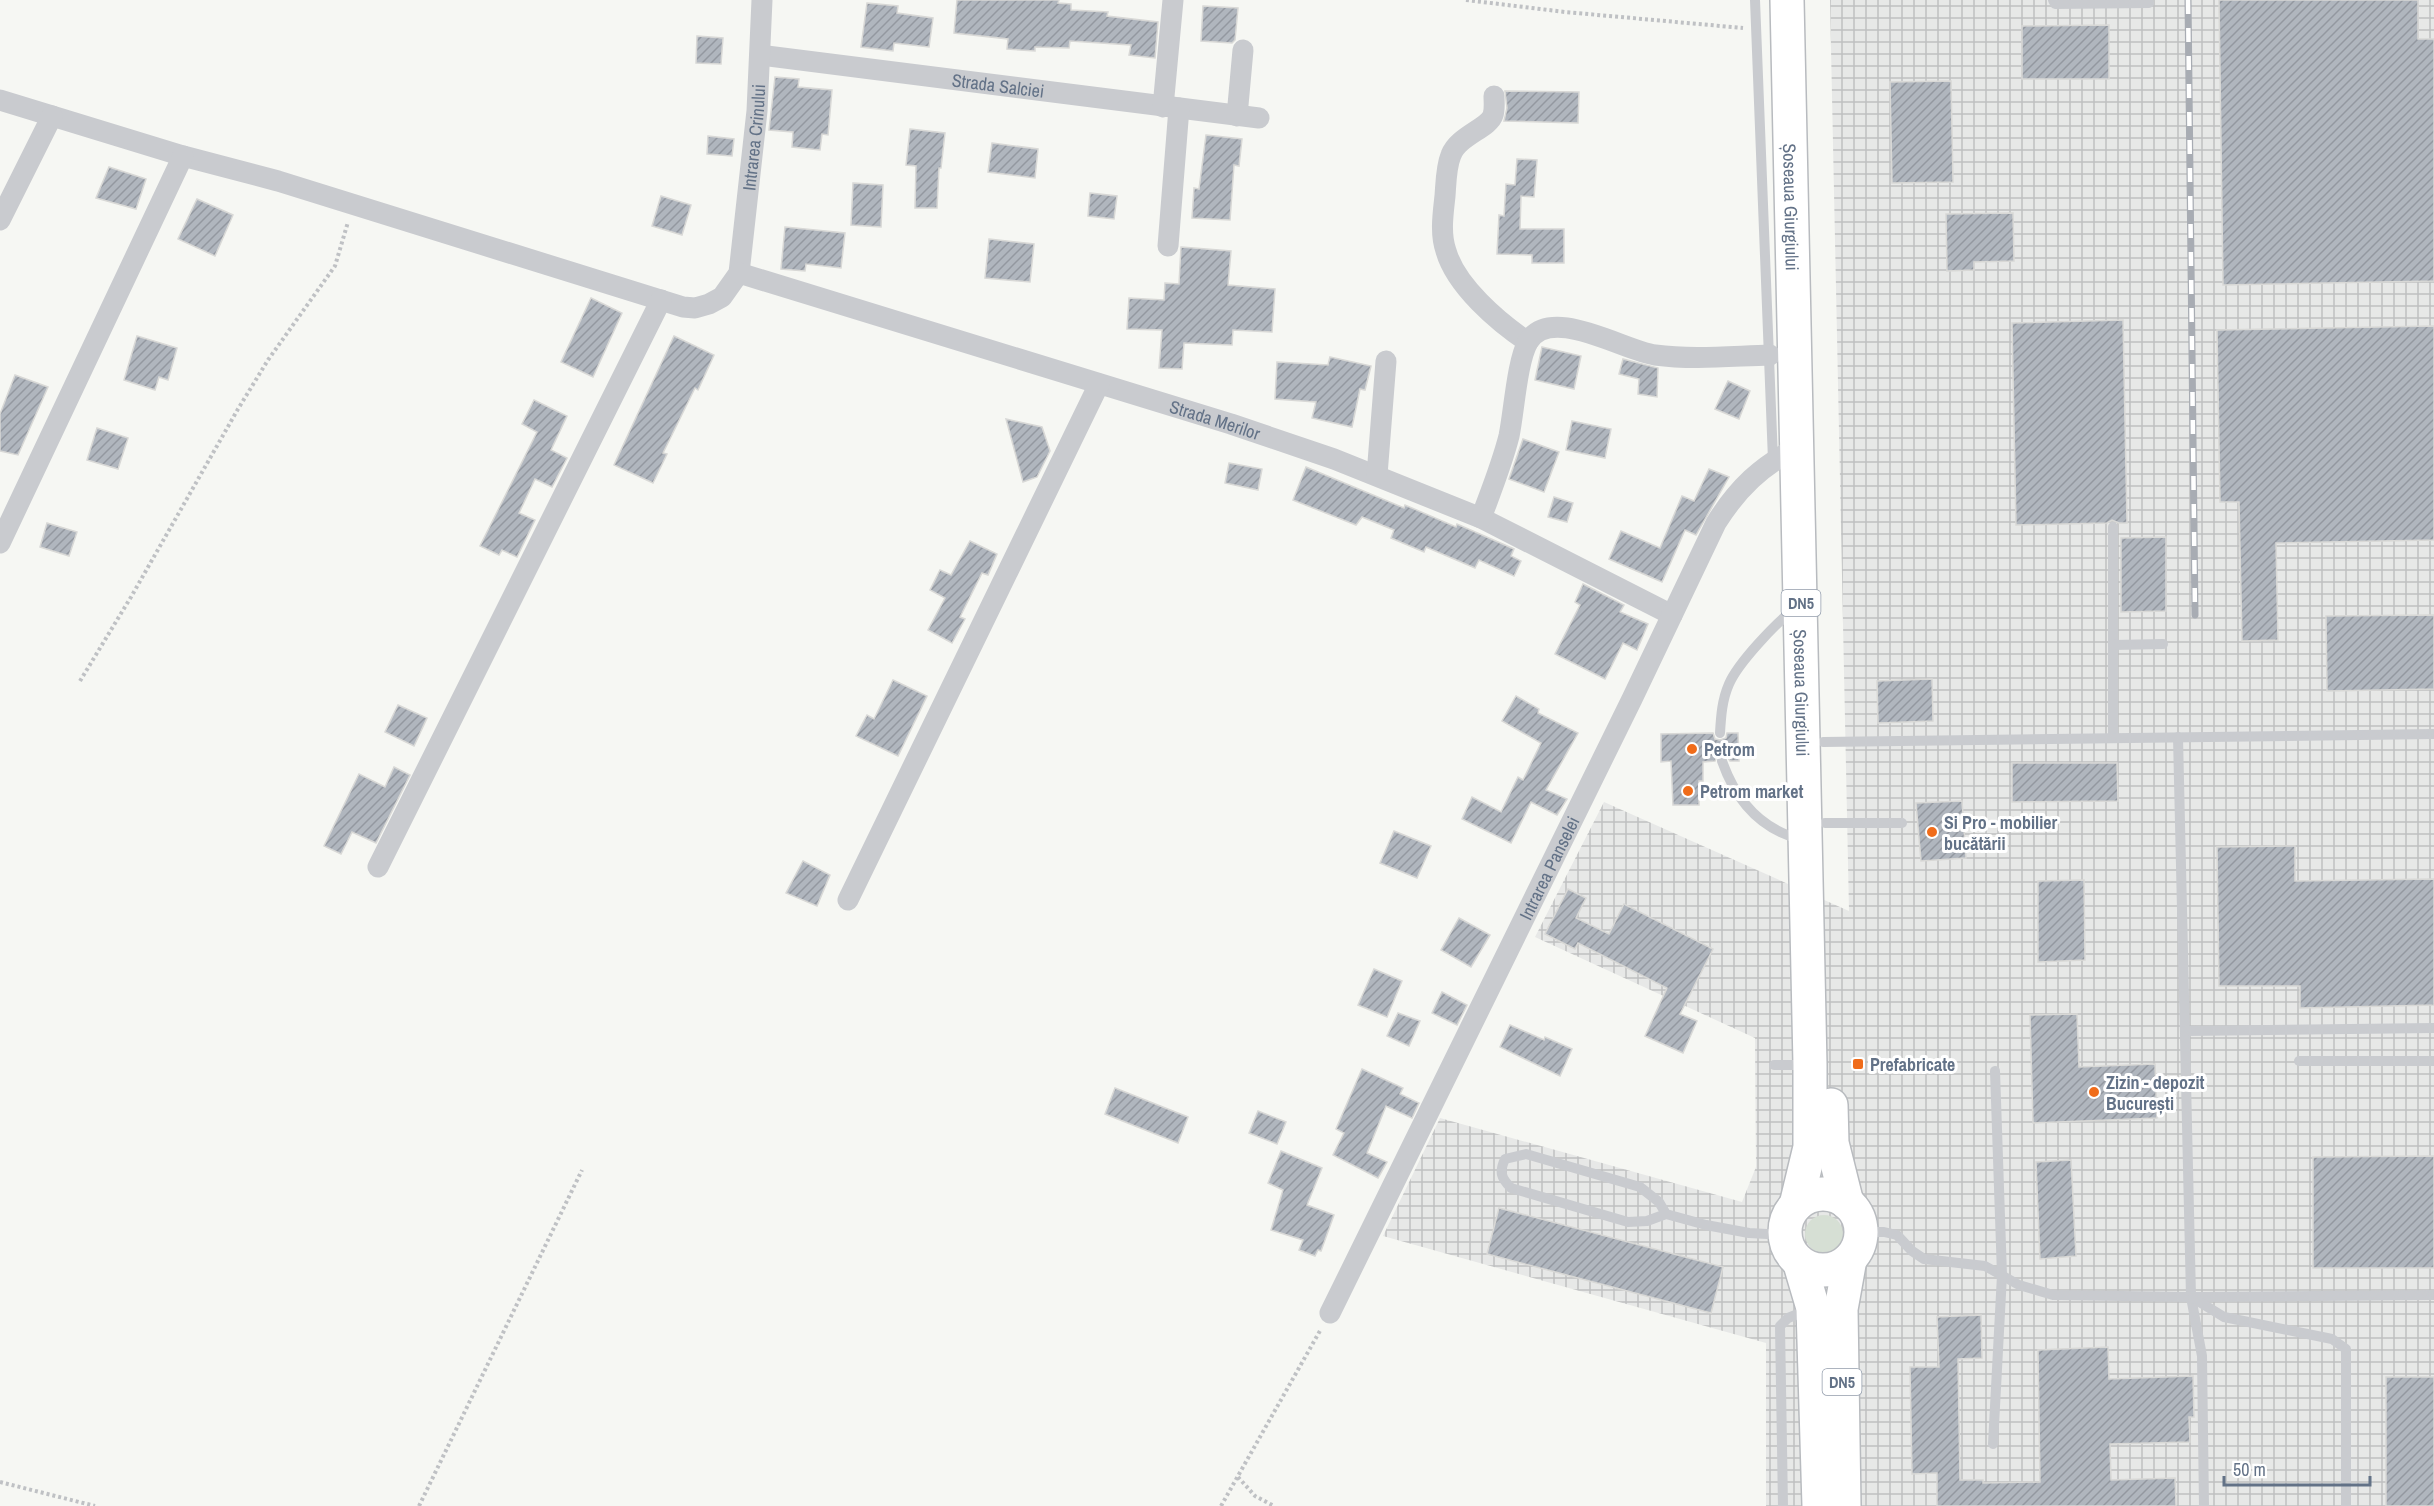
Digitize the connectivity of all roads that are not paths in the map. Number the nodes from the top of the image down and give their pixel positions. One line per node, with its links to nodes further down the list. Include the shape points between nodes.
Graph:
1 (762, 0): 9 (street, Intrarea Crinului)
2 (1173, 0): 12 (street)
3 (1755, 0): 22 (lane)
4 (1786, 0): 25 (highway, Șoseaua Giurgiului / DN5)
5 (1808, 0): 38 (highway, Șoseaua Giurgiului / DN5)
6 (2053, 0): 7 (lane, via 2055,4)
7 (2149, 3)
8 (1243, 50): 14 (street)
9 (760, 55): 12 (street, Strada Salciei); 19 (street, Intrarea Crinului)
10 (1494, 96): 21 (street, via 1493,116 1459,142 1451,155 1442,224 1445,249 1451,266 1476,297 1507,328)
11 (0, 100): 13 (street)
12 (1171, 107): 14 (street, Strada Salciei); 18 (street)
13 (52, 116): 16 (street); 17 (street)
14 (1237, 116): 15 (street, Strada Salciei)
15 (1259, 118)
16 (183, 156): 20 (street, via 278,181); 29 (street)
17 (0, 220)
18 (1168, 246)
19 (739, 273): 20 (street, via 722,297 709,304 682,307); 24 (street, Strada Merilor)
20 (661, 300): 42 (street)
21 (1528, 342): 22 (street, via 1538,331 1573,328 1653,355); 27 (street, via 1509,436)
22 (1770, 355): 25 (lane)
23 (1386, 362): 26 (street)
24 (1099, 384): 26 (street, Strada Merilor, via 1231,424); 43 (street)
25 (1786, 454): 30 (highway, Șoseaua Giurgiului / DN5); 31 (street, Intrarea Panselei, via 1732,499 1716,523)
26 (1377, 475): 27 (street, Strada Merilor)
27 (1481, 518): 31 (street, Strada Merilor)
28 (2113, 527): 33 (lane)
29 (0, 543)
30 (1801, 606): 34 (lane, via 1775,625 1730,681 1722,705); 41 (highway, Șoseaua Giurgiului / DN5)
31 (1672, 615): 61 (street, Intrarea Panselei)
32 (2163, 644): 33 (lane)
33 (2114, 645): 37 (lane)
34 (1720, 734)
35 (2434, 734): 36 (lane)
36 (2178, 737): 37 (lane); 45 (lane)
37 (2113, 738): 38 (lane)
38 (1823, 742): 41 (highway, Șoseaua Giurgiului / DN5)
39 (1722, 761): 41 (lane, via 1735,794 1770,828 1787,836)
40 (1902, 823): 41 (lane)
41 (1815, 832): 49 (highway, Șoseaua Giurgiului / DN5); 51 (highway, Șoseaua Giurgiului / DN5, via 1832,1143)
42 (378, 867)
43 (848, 900)
44 (2434, 1028): 45 (lane)
45 (2185, 1031): 59 (lane)
46 (2299, 1061): 47 (lane)
47 (2434, 1061)
48 (1774, 1065): 49 (lane)
49 (1810, 1065): 52 (highway, Șoseaua Giurgiului / DN5, via 1810,1147)
50 (1995, 1071): 57 (lane)
51 (1847, 1203): 52 (highway, via 1827,1194 1805,1198); 55 (highway, Șoseaua Giurgiului / DN5, via 1858,1216)
52 (1796, 1205): 54 (highway, Șoseaua Giurgiului / DN5, via 1787,1218)
53 (1666, 1214): 53 (lane, via 1659,1202 1640,1187 1526,1154 1505,1159 1500,1171 1511,1188 1628,1222); 54 (lane, via 1749,1233)
54 (1784, 1235): 56 (highway, DN5)
55 (1856, 1245): 56 (highway, via 1842,1266 1821,1271); 57 (lane, via 1884,1232 1897,1235 1923,1259 1985,1266); 65 (highway, DN5, via 1840,1309)
56 (1800, 1264): 60 (highway, DN5)
57 (2002, 1275): 59 (lane, via 2019,1285 2053,1295); 62 (lane)
58 (2434, 1295): 59 (lane)
59 (2192, 1297): 66 (lane, via 2202,1356); 67 (lane, via 2224,1317 2332,1339 2346,1349)
60 (1813, 1308): 63 (lane, via 1788,1318 1780,1326); 64 (highway, DN5)
61 (1330, 1313)
62 (1993, 1444)
63 (1783, 1506)
64 (1819, 1506)
65 (1844, 1506)
66 (2204, 1506)
67 (2346, 1506)

